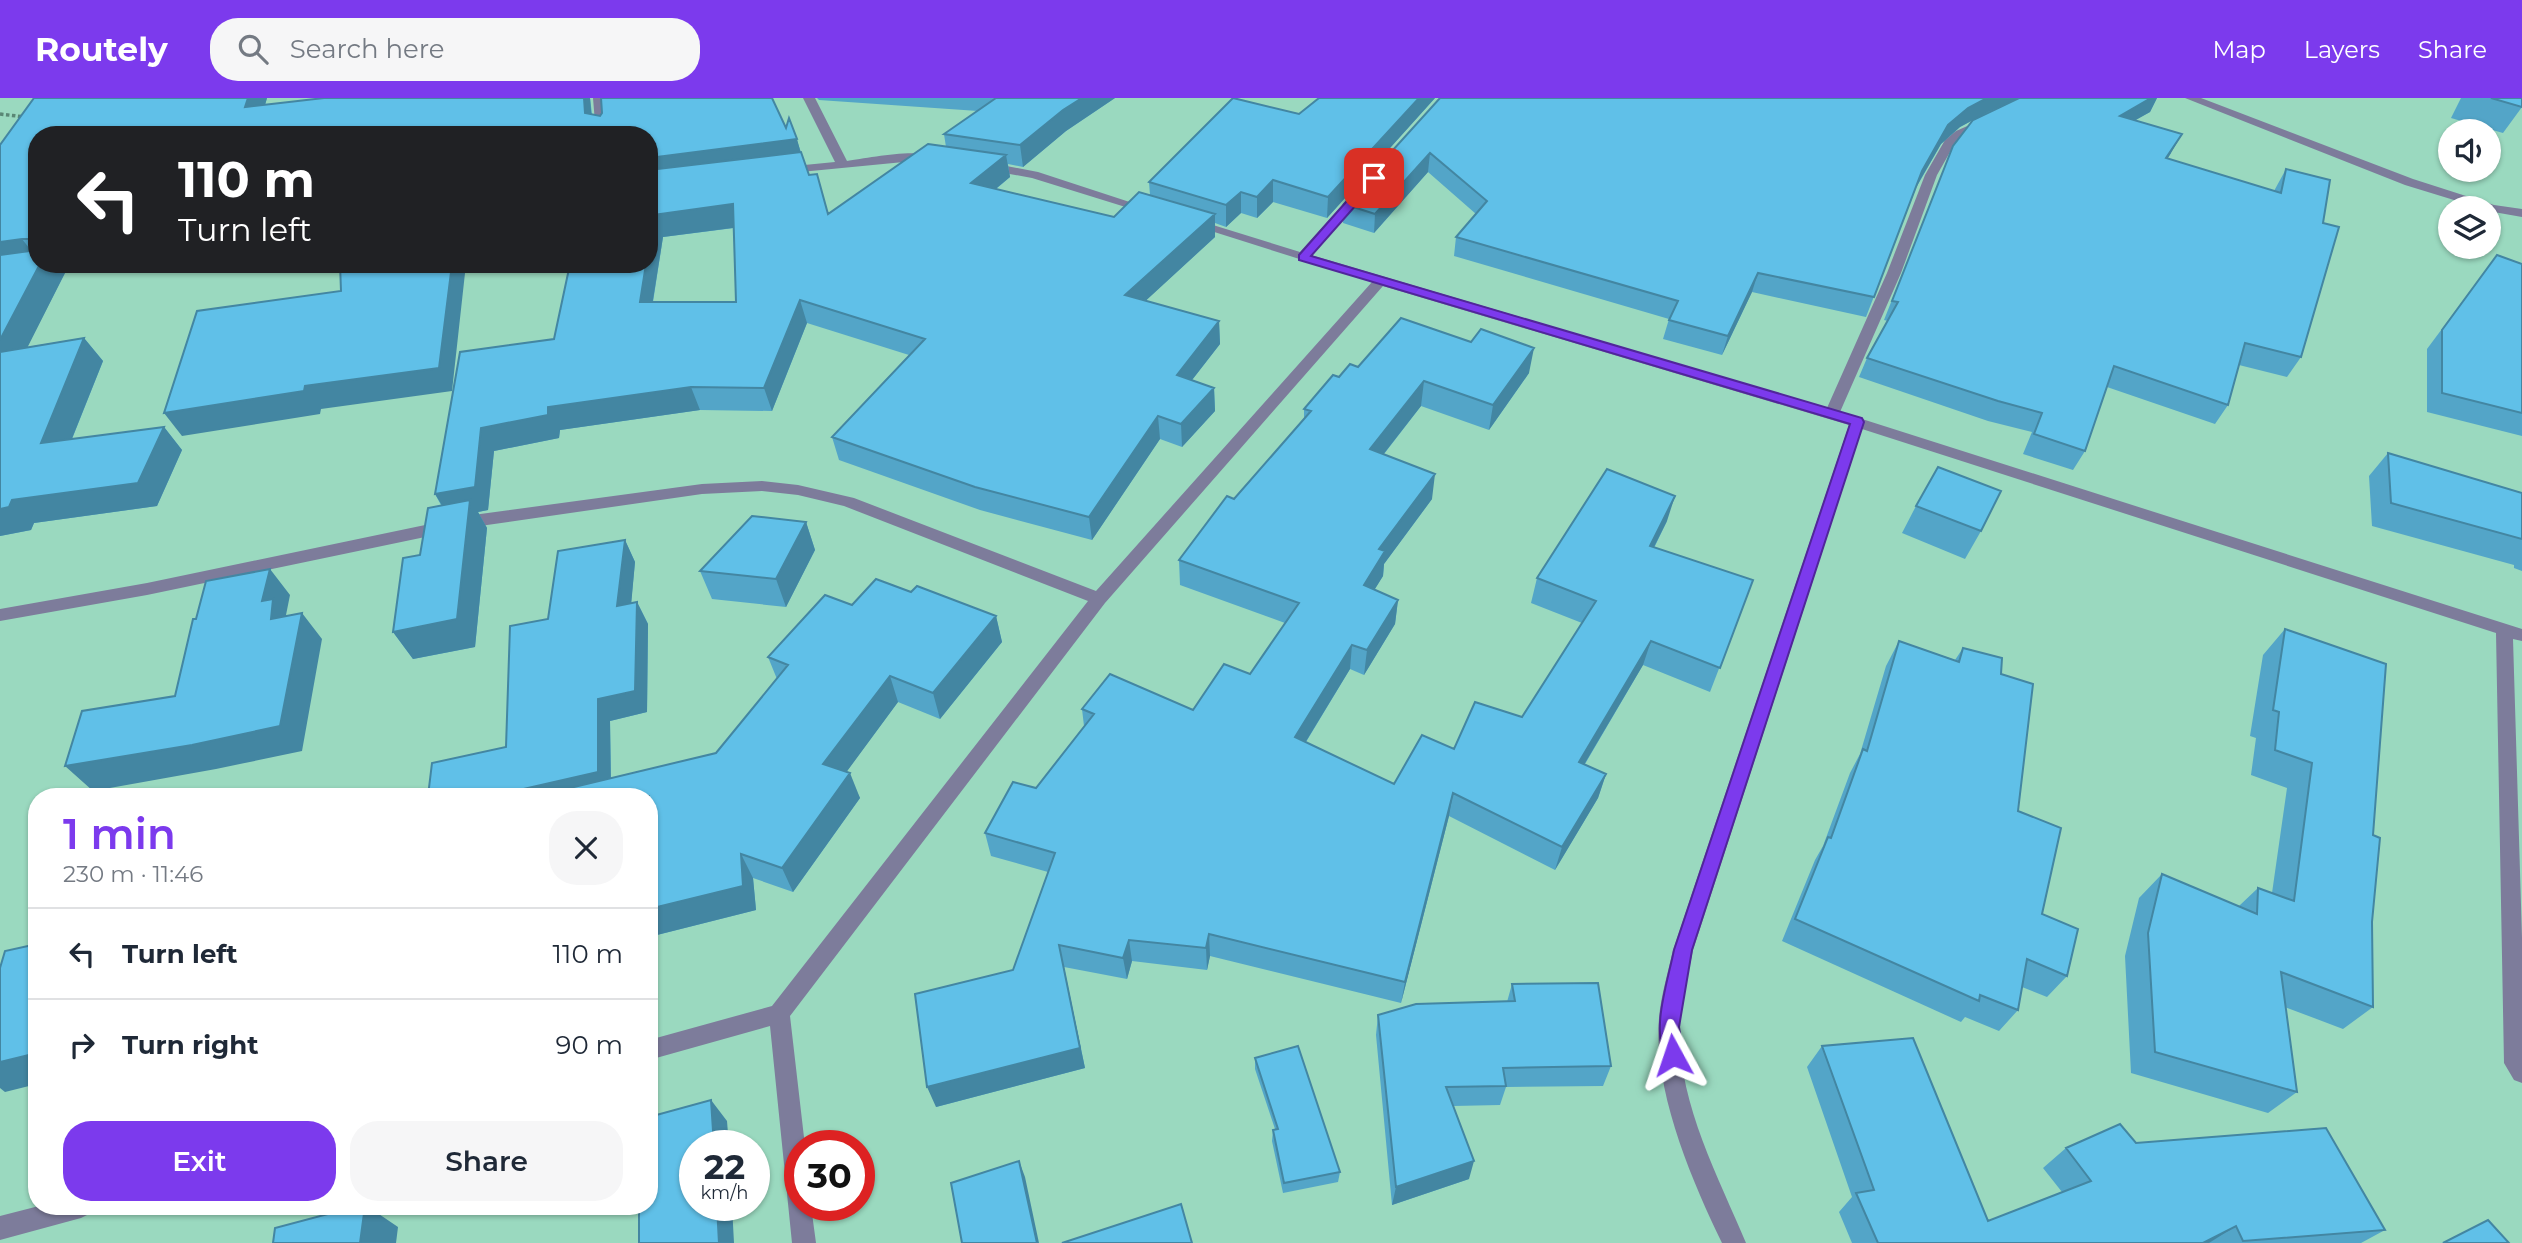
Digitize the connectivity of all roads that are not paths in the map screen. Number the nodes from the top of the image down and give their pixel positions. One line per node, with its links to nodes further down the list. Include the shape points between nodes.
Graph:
1 (599, 98): 5 (street)
2 (809, 98): 7 (street)
3 (2192, 98): 11 (street, via 2409,182)
4 (2003, 113): 16 (street, via 1949,143 1931,175)
5 (601, 126)
6 (941, 159): 7 (street)
7 (842, 163): 9 (street)
8 (967, 163): 12 (street, via 1034,175)
9 (773, 172)
10 (1365, 188): 12 (street)
11 (2522, 213)
12 (1303, 257): 15 (street)
13 (28, 270): 14 (street)
14 (0, 274)
15 (1380, 281): 16 (street); 18 (street)
16 (1832, 414): 17 (street)
17 (1857, 422): 20 (street); 29 (street, via 1683,950 1669,1027 1681,1110)
18 (1099, 599): 19 (street, via 848,502 762,486 702,489 473,521); 21 (street)
19 (0, 615)
20 (2513, 632): 23 (street, via 2515,1063)
21 (779, 1014): 22 (street); 24 (street)
22 (658, 1048)
23 (2522, 1073)
24 (792, 1130)
25 (48, 1215): 27 (street)
26 (802, 1221): 28 (street)
27 (0, 1228)
28 (804, 1243)
29 (1734, 1243)

